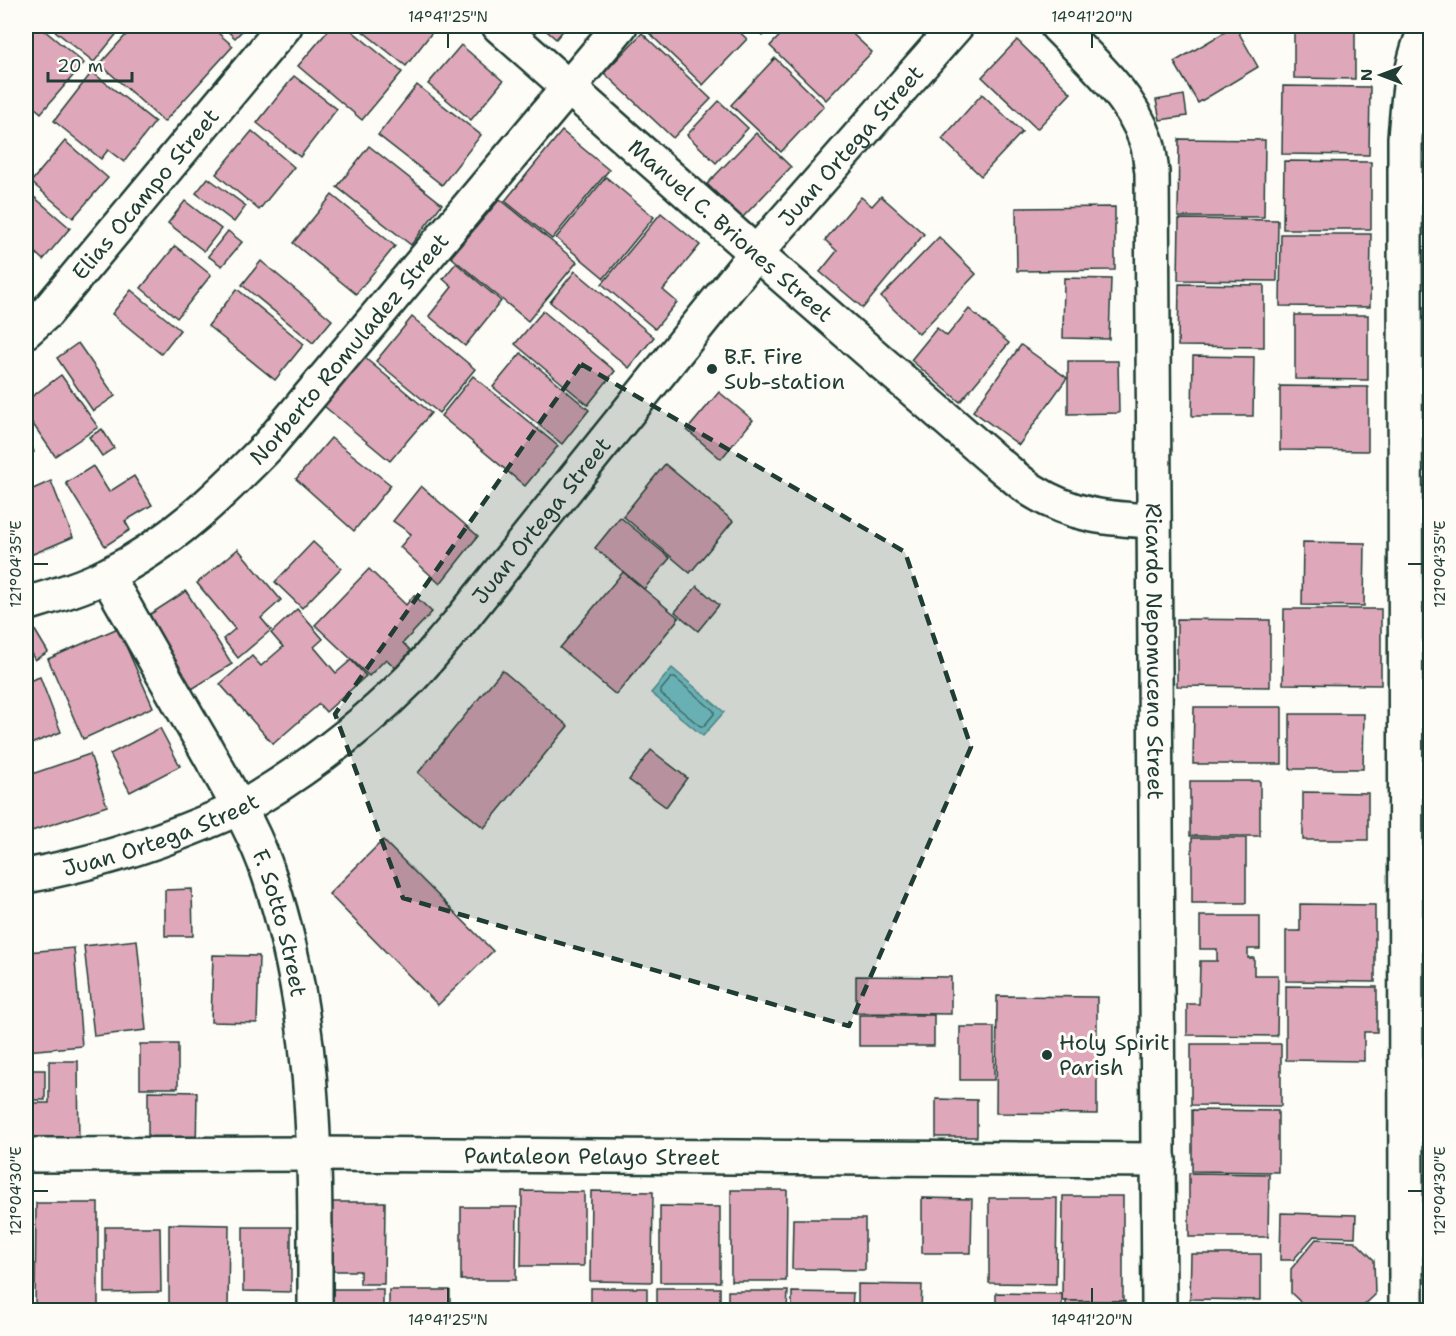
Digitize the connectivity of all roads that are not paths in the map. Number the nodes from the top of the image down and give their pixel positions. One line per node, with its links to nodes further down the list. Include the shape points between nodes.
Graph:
1 (285, 26): 9 (street, Elias Ocampo Street, via 46,313)
2 (499, 26): 7 (street, Manuel C. Briones Street)
3 (620, 26): 7 (street, Norberto Romuladez Street)
4 (956, 26): 8 (street, Juan Ortega Street)
5 (1057, 26): 10 (street, Ricardo Nepomuceno Street, via 1108,78 1131,108 1147,141 1152,172)
6 (1428, 26): 20 (street, via 1410,84 1405,138)
7 (568, 87): 8 (street, Manuel C. Briones Street); 11 (street, Norberto Romuladez Street, via 267,447 215,500 153,549)
8 (756, 253): 10 (street, Manuel C. Briones Street, via 1033,491 1070,509 1108,519); 13 (street, Juan Ortega Street, via 458,625 409,680 359,726 309,764)
9 (26, 331)
10 (1154, 521): 17 (street, Ricardo Nepomuceno Street)
11 (107, 576): 12 (street, Norberto Romuladez Street); 13 (street, F. Sotto Street)
12 (26, 604)
13 (240, 808): 14 (street, Juan Ortega Street, via 159,842 74,867); 15 (street, F. Sotto Street, via 269,873 288,939 303,1014)
14 (26, 876)
15 (315, 1154): 16 (street, Pantaleon Pelayo Street); 17 (street, Pantaleon Pelayo Street); 18 (street, F. Sotto Street)
16 (26, 1155)
17 (1159, 1160): 19 (street, Ricardo Nepomuceno Street)
18 (315, 1311)
19 (1159, 1311)
20 (1406, 1311)

